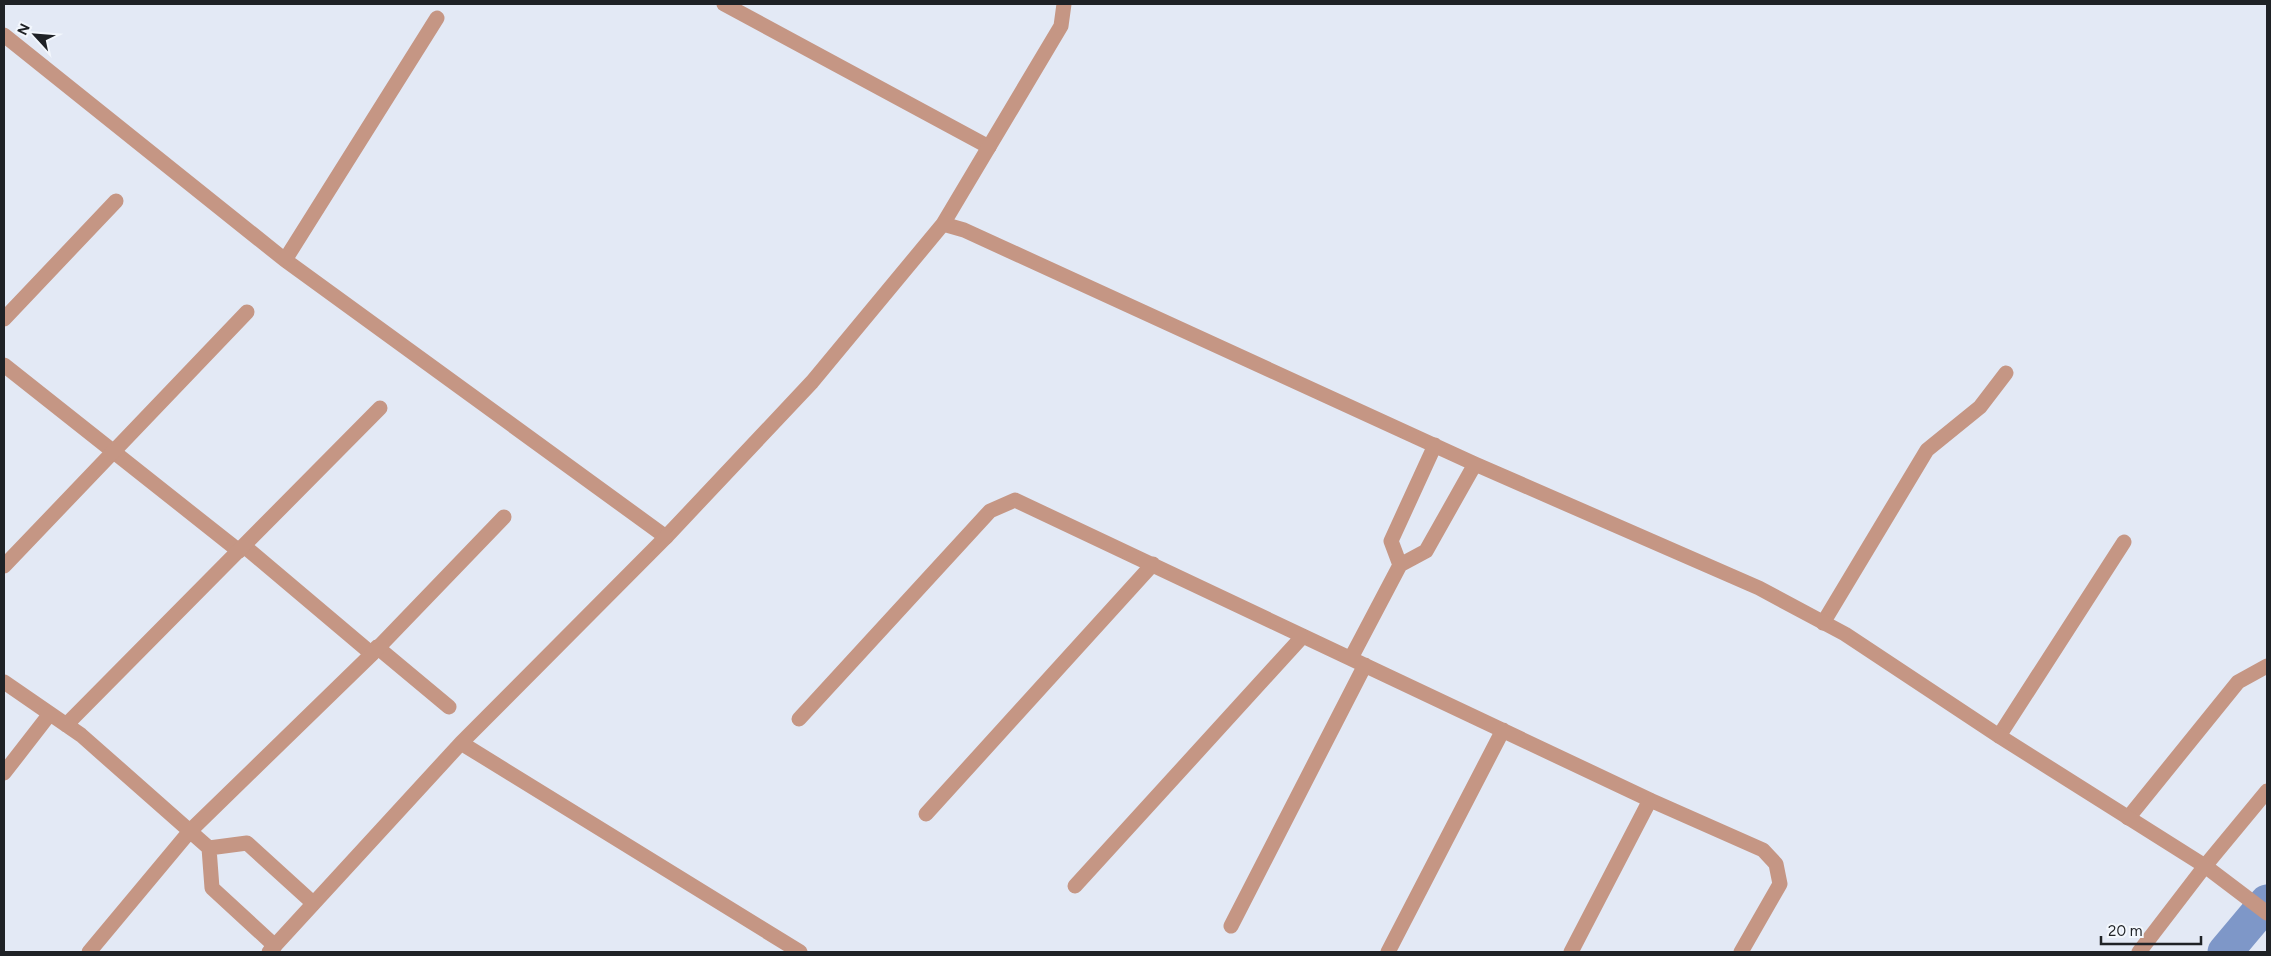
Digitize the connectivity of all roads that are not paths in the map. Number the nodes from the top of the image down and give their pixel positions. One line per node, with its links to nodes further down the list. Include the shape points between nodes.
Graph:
1 (724, 4): 5 (street)
2 (1064, 4): 5 (street, via 1061,26)
3 (437, 18): 8 (street)
4 (4, 35): 8 (street)
5 (989, 147): 7 (street)
6 (116, 202): 10 (street)
7 (943, 224): 14 (street, via 964,230); 18 (street, via 812,382)
8 (285, 260): 18 (street)
9 (247, 312): 15 (street)
10 (4, 319)
11 (4, 365): 15 (street)
12 (2006, 373): 24 (street, via 1980,407 1927,450)
13 (380, 408): 20 (street)
14 (1436, 445): 16 (street); 22 (street, via 1391,541)
15 (114, 451): 20 (street); 23 (street)
16 (1475, 464): 22 (street, via 1426,551); 24 (street, via 1759,588)
17 (504, 517): 26 (street)
18 (666, 537): 36 (street)
19 (2124, 542): 35 (street)
20 (241, 548): 26 (street); 33 (street)
21 (1153, 564): 25 (street); 32 (street, via 1015,500 990,511); 40 (street)
22 (1400, 565): 27 (street)
23 (4, 566)
24 (1822, 623): 35 (street, via 1845,634)
25 (1303, 636): 27 (street); 45 (street)
26 (374, 650): 30 (street); 42 (street)
27 (1358, 662): 34 (street); 48 (street)
28 (2267, 666): 41 (street, via 2238,682)
29 (4, 682): 31 (street)
30 (449, 707)
31 (50, 715): 33 (street); 37 (street)
32 (799, 719)
33 (66, 725): 42 (street)
34 (1503, 730): 39 (street); 52 (street)
35 (1999, 736): 41 (street)
36 (461, 743): 46 (street); 51 (street)
37 (4, 773)
38 (2267, 791): 44 (street)
39 (1650, 800): 53 (street); 54 (street, via 1762,850 1776,864 1780,884)
40 (926, 814)
41 (2128, 818): 44 (street)
42 (190, 831): 43 (street); 50 (street)
43 (209, 848): 46 (street, via 247,843); 49 (street, via 212,888)
44 (2205, 866): 47 (street); 55 (street)
45 (1075, 886)
46 (313, 903): 49 (street)
47 (2267, 913)
48 (1231, 926)
49 (272, 949)
50 (88, 952)
51 (800, 952)
52 (1388, 952)
53 (1571, 952)
54 (1741, 952)
55 (2139, 952)

